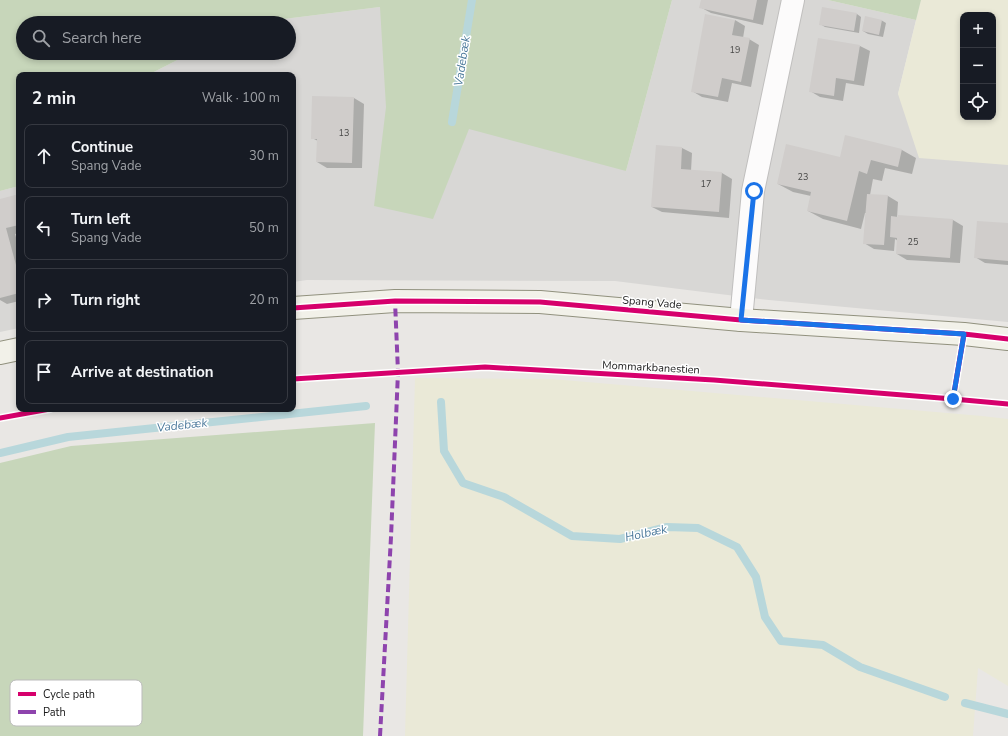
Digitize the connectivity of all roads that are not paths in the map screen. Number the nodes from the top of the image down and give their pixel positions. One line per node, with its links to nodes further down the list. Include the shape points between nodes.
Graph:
1 (793, 0): 3 (street, via 754,191)
2 (296, 308): 3 (street, Spang Vade, via 395,301 540,302)
3 (741, 320): 4 (street, Spang Vade)
4 (1008, 339)
5 (16, 350): 6 (street)
6 (0, 353)

